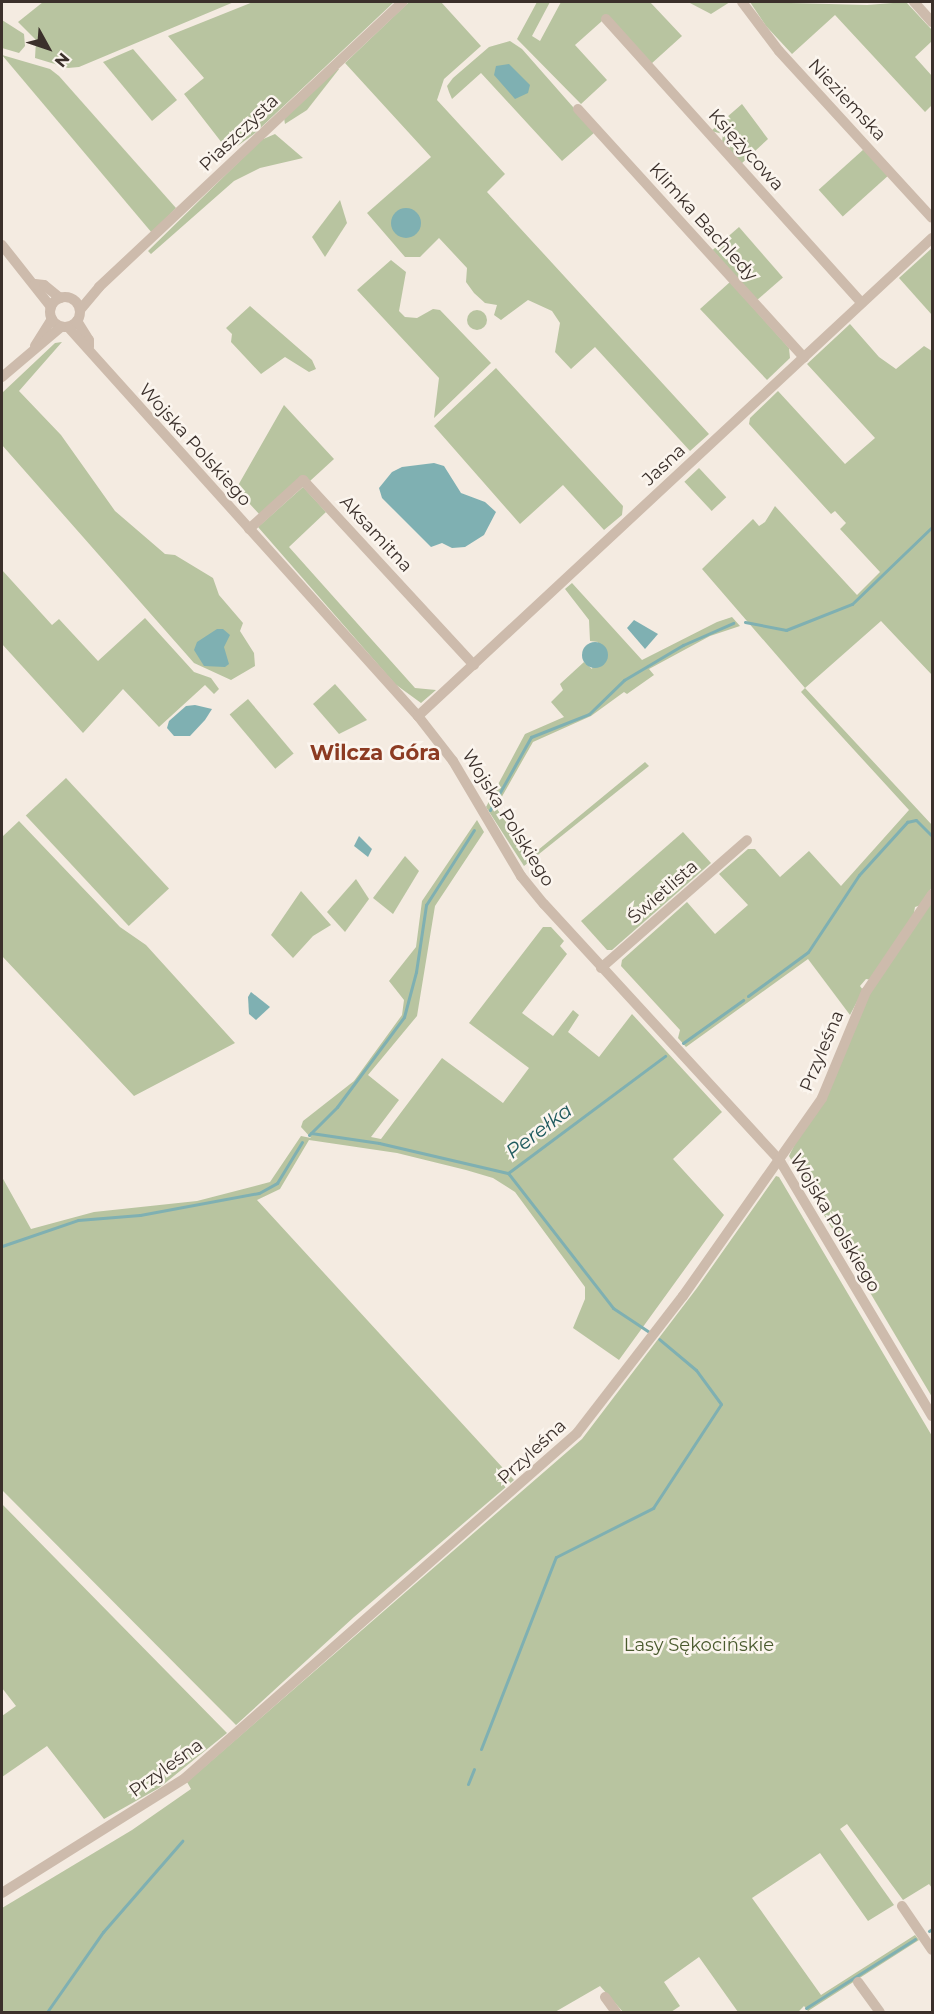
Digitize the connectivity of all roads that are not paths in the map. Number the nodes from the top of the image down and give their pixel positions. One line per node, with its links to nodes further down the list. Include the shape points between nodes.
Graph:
1 (402, 2): 14 (street, Piaszczysta, via 99,287)
2 (742, 2): 7 (street, Nieziemska, via 779,51)
3 (914, 2): 5 (street)
4 (606, 20): 12 (street, Księżycowa)
5 (933, 22)
6 (578, 109): 17 (street, Klimka Bachledy)
7 (933, 218)
8 (933, 238): 12 (street, Jasna)
9 (2, 245): 10 (street)
10 (35, 284): 11 (street, via 44,285); 13 (street)
11 (60, 298): 13 (street); 14 (street)
12 (862, 303): 17 (street, Jasna)
13 (51, 307): 15 (street)
14 (72, 317): 15 (street, Wojska Polskiego); 16 (street, Piaszczysta); 19 (street, Wojska Polskiego, via 108,373)
15 (52, 319): 16 (street)
16 (35, 346): 18 (street)
17 (804, 357): 20 (street, Jasna)
18 (2, 377)
19 (249, 529): 20 (street, Aksamitna, via 303,480); 21 (street, Wojska Polskiego)
20 (474, 664): 21 (street, Jasna)
21 (418, 716): 24 (street, Wojska Polskiego, via 453,760 521,876)
22 (747, 840): 24 (street, Świetlista)
23 (933, 894): 25 (street, Przyleśna, via 866,992 826,1091)
24 (601, 968): 25 (street, Wojska Polskiego)
25 (780, 1161): 26 (street, Wojska Polskiego); 27 (street, Przyleśna, via 589,1419 546,1463 185,1778)
26 (933, 1416)
27 (2, 1893)
28 (902, 1906): 29 (street)
29 (933, 1950)
30 (858, 1982): 33 (street)
31 (604, 1997): 32 (street)
32 (616, 2013)
33 (880, 2013)

